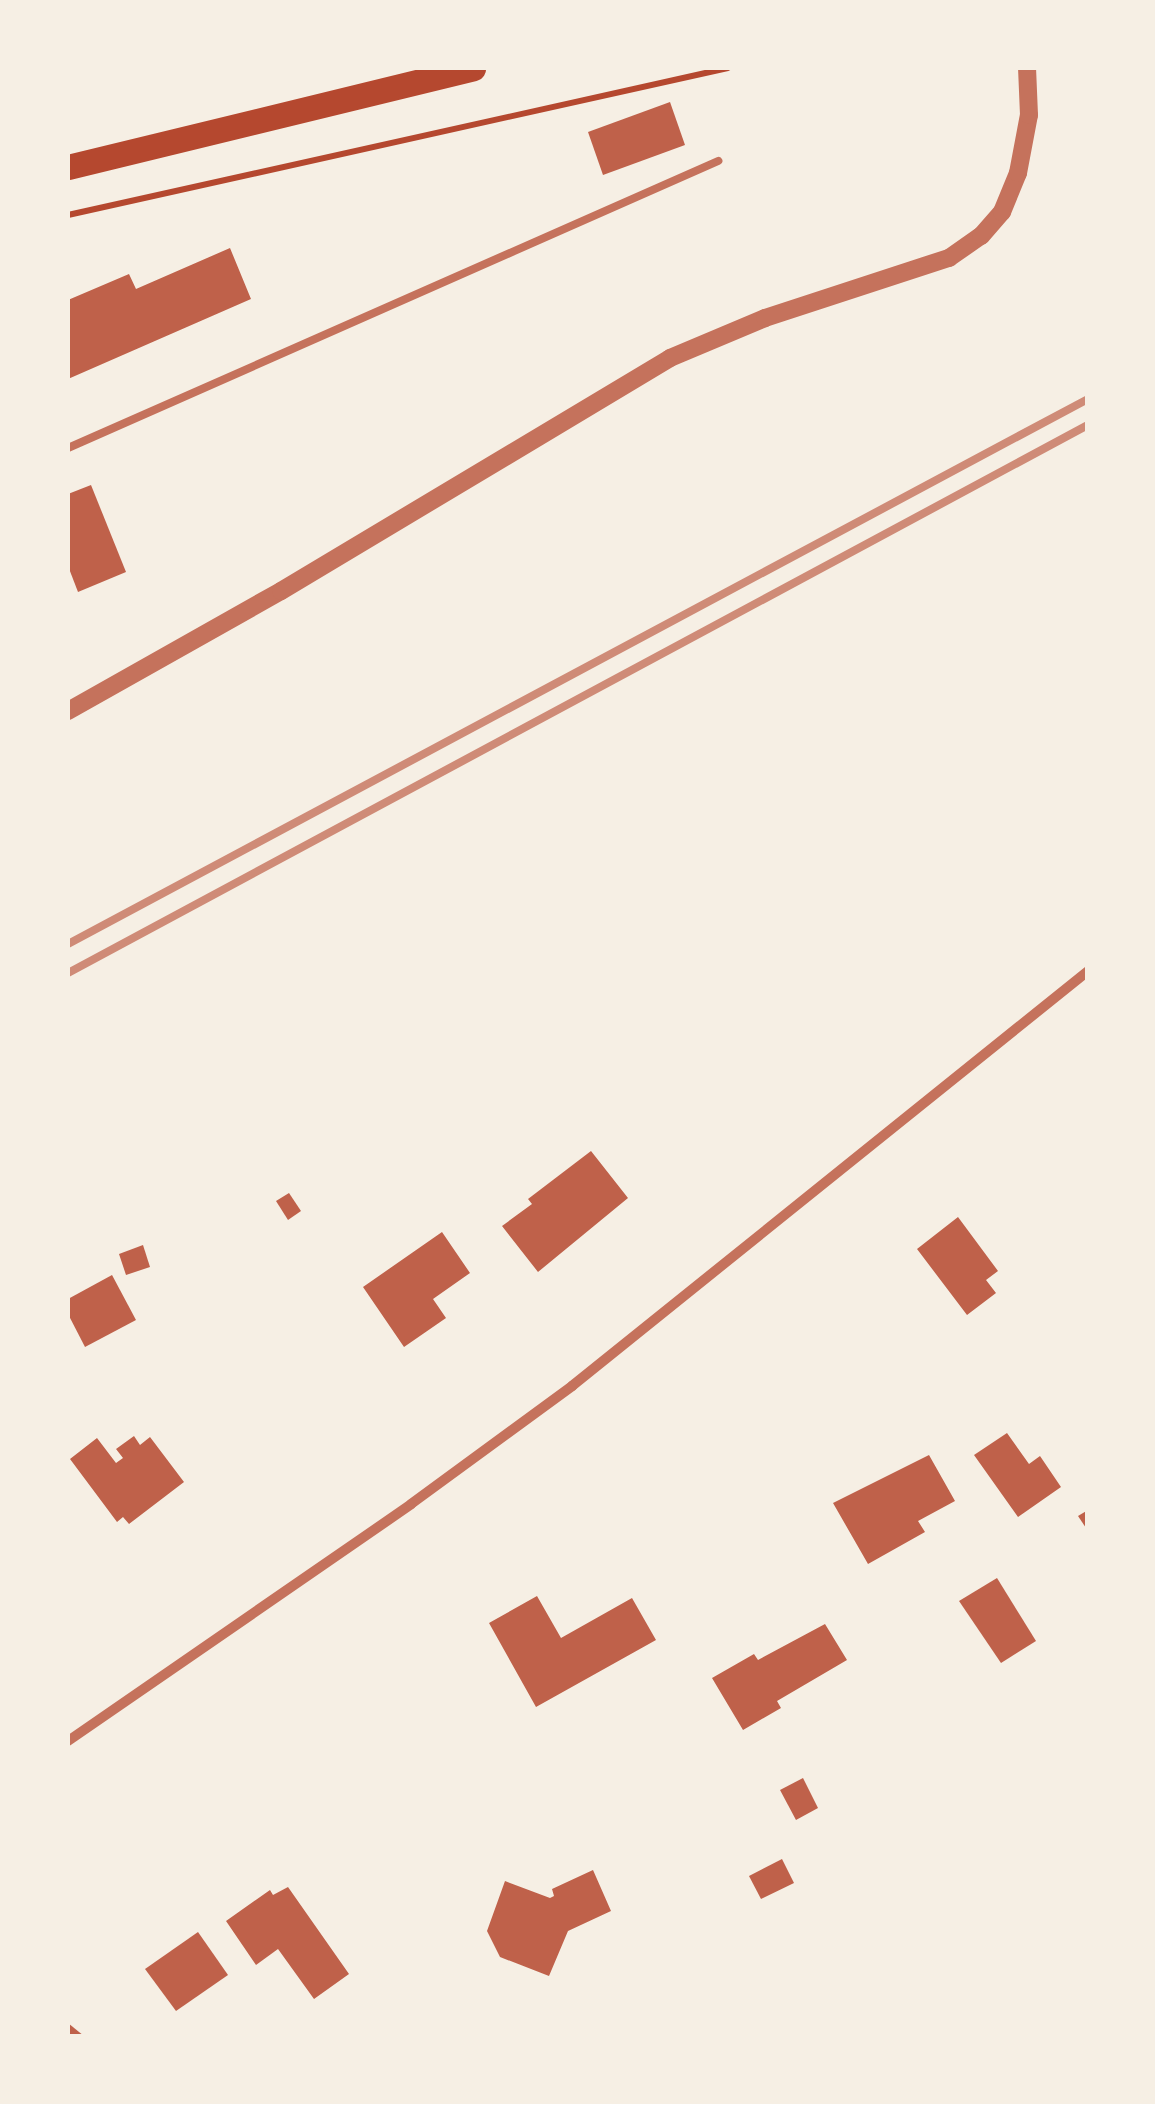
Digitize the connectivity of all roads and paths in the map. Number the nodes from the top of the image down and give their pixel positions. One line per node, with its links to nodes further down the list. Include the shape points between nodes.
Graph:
1 (473, 68): 5 (main road)
2 (728, 68): 6 (path)
3 (1027, 68): 8 (street, via 1029,114 1018,172 981,236 948,258 764,318 670,358)
4 (718, 160): 7 (lane)
5 (68, 167)
6 (68, 215)
7 (68, 448)
8 (68, 710)
9 (1088, 971): 10 (street, via 572,1386)
10 (68, 1741)

